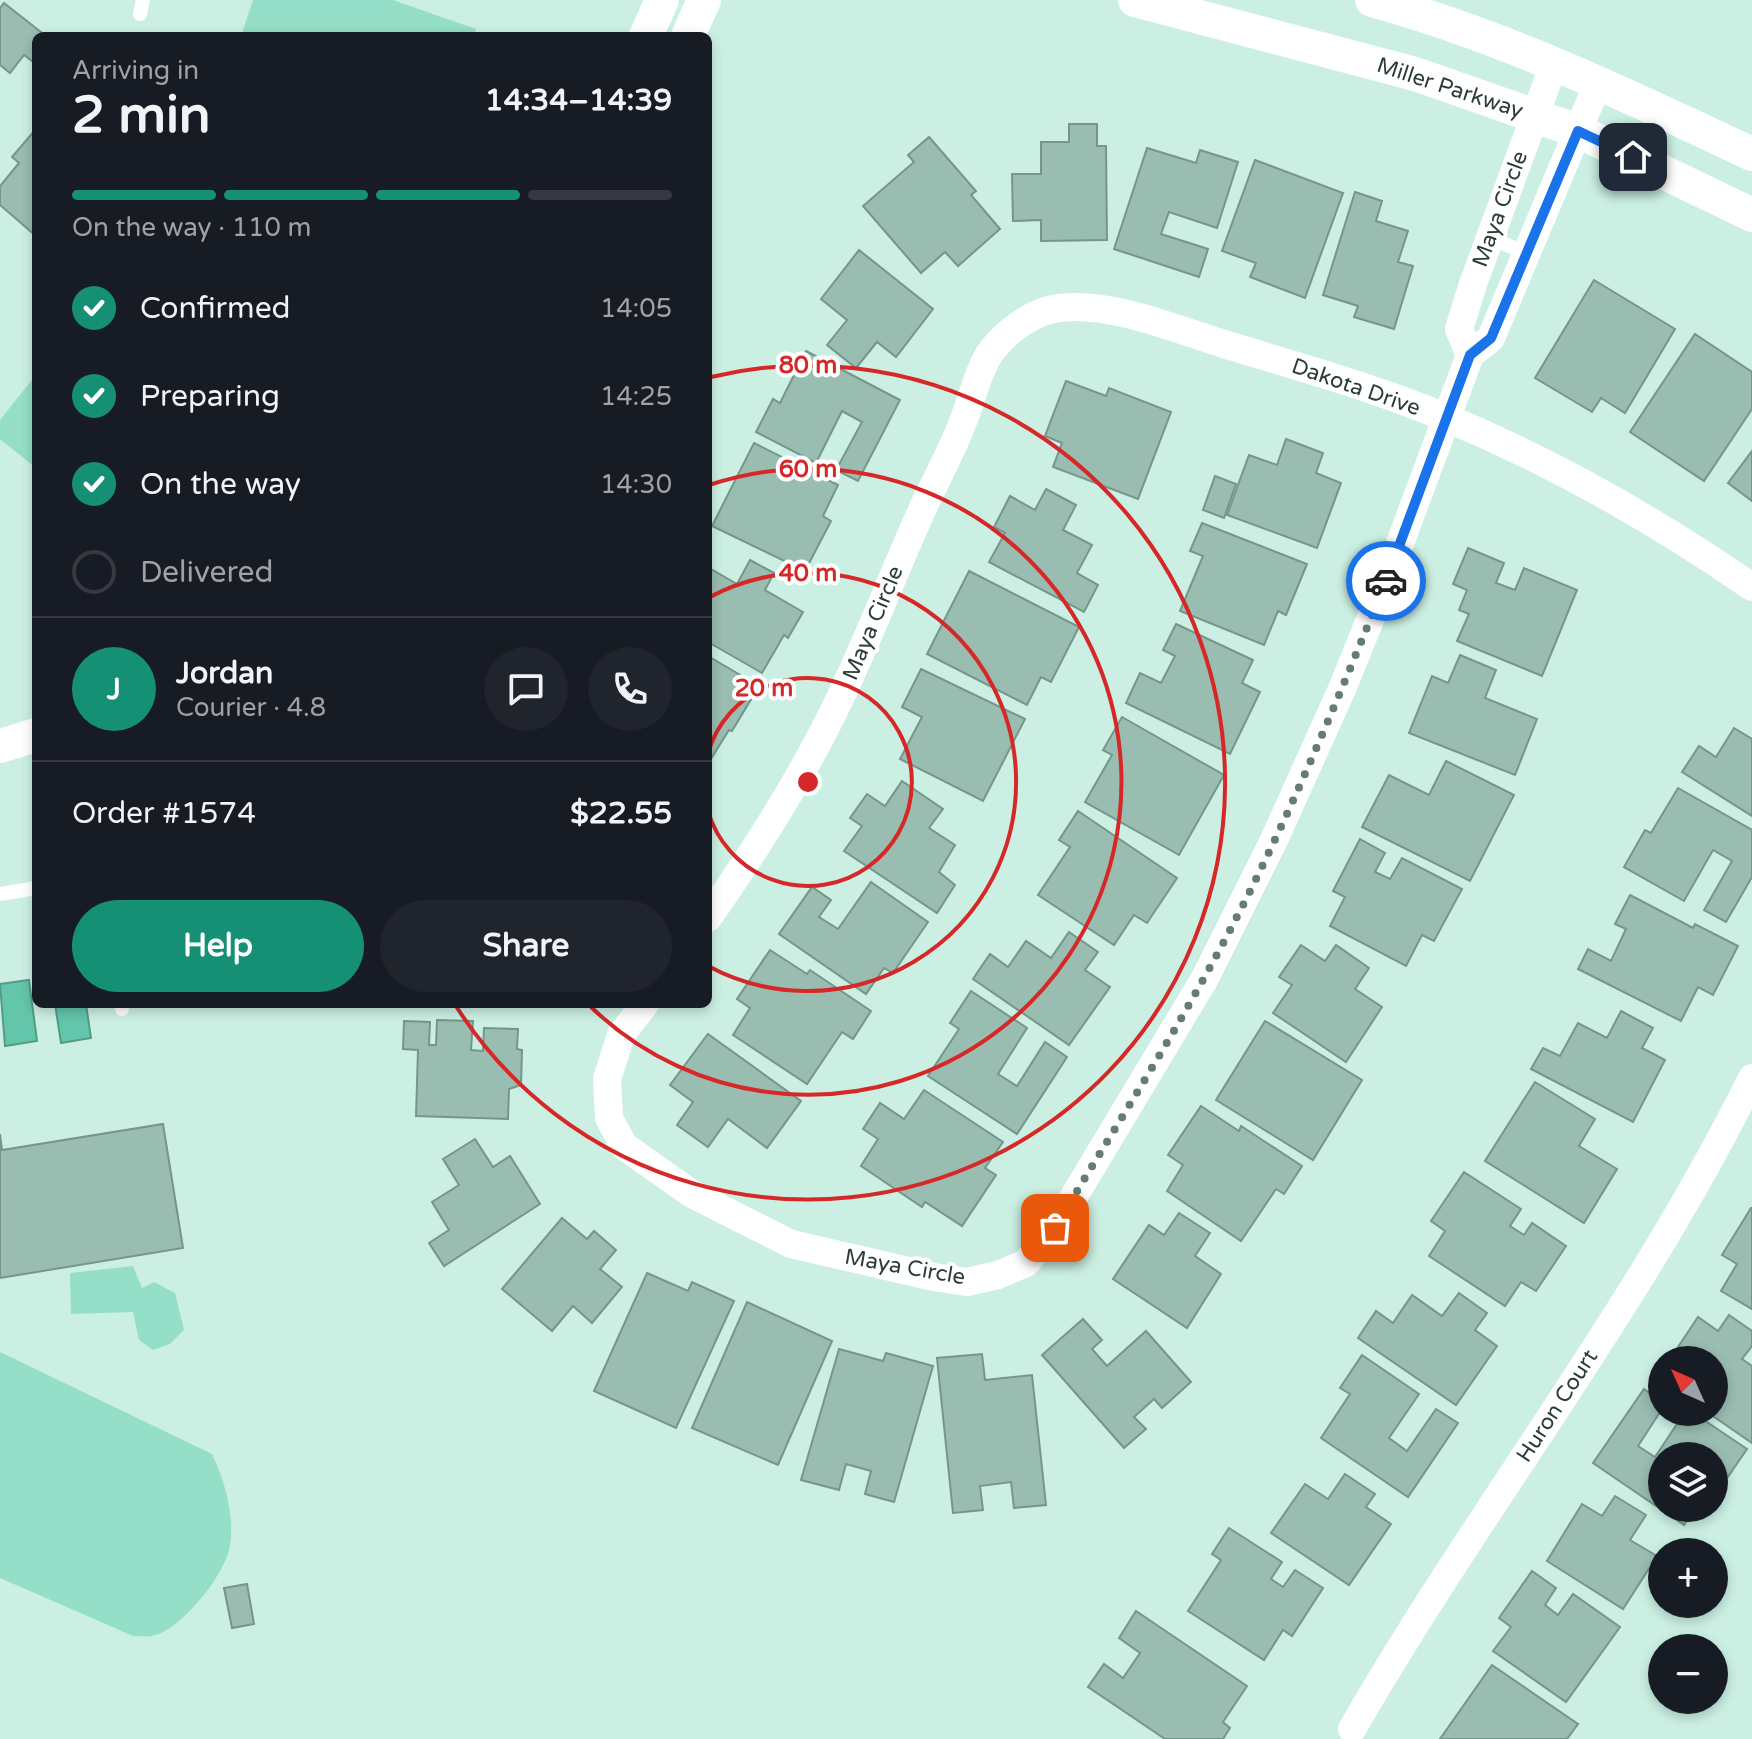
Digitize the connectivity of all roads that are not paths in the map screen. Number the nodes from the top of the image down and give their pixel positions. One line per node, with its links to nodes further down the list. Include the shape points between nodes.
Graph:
1 (662, 0): 5 (street)
2 (704, 0): 6 (street)
3 (1135, 0): 9 (street, Miller Parkway, via 1415,74)
4 (1372, 0): 7 (street, via 1435,17)
5 (648, 32)
6 (690, 32)
7 (1554, 64): 8 (street); 9 (street, Maya Circle)
8 (1598, 83): 10 (street, Maya Circle); 11 (street)
9 (1534, 116): 10 (street, Miller Parkway); 13 (street, Maya Circle)
10 (1578, 131): 12 (street, Miller Parkway); 14 (street, Maya Circle)
11 (1752, 154)
12 (1752, 215)
13 (1489, 238): 14 (lane); 16 (street, Maya Circle, via 1459,329)
14 (1527, 253): 16 (street, Maya Circle, via 1491,338)
15 (1024, 324): 17 (street, Dakota Drive, via 1039,312 1063,307 1142,318); 23 (street, Maya Circle, via 992,351 980,373 842,695)
16 (1470, 355): 17 (street, Maya Circle)
17 (1447, 418): 18 (street, Dakota Drive, via 1617,500); 24 (street, Maya Circle, via 1348,675 1274,840 1205,978 1055,1228 1026,1263 967,1282 791,1244 661,1174 624,1146 609,1118 607,1079 621,1035)
18 (1752, 587)
19 (32, 736): 20 (street)
20 (0, 746)
21 (32, 889): 22 (lane)
22 (0, 894)
23 (712, 912)
24 (642, 1008)
25 (1752, 1078): 26 (street, Huron Court, via 1629,1295)
26 (1352, 1729)

